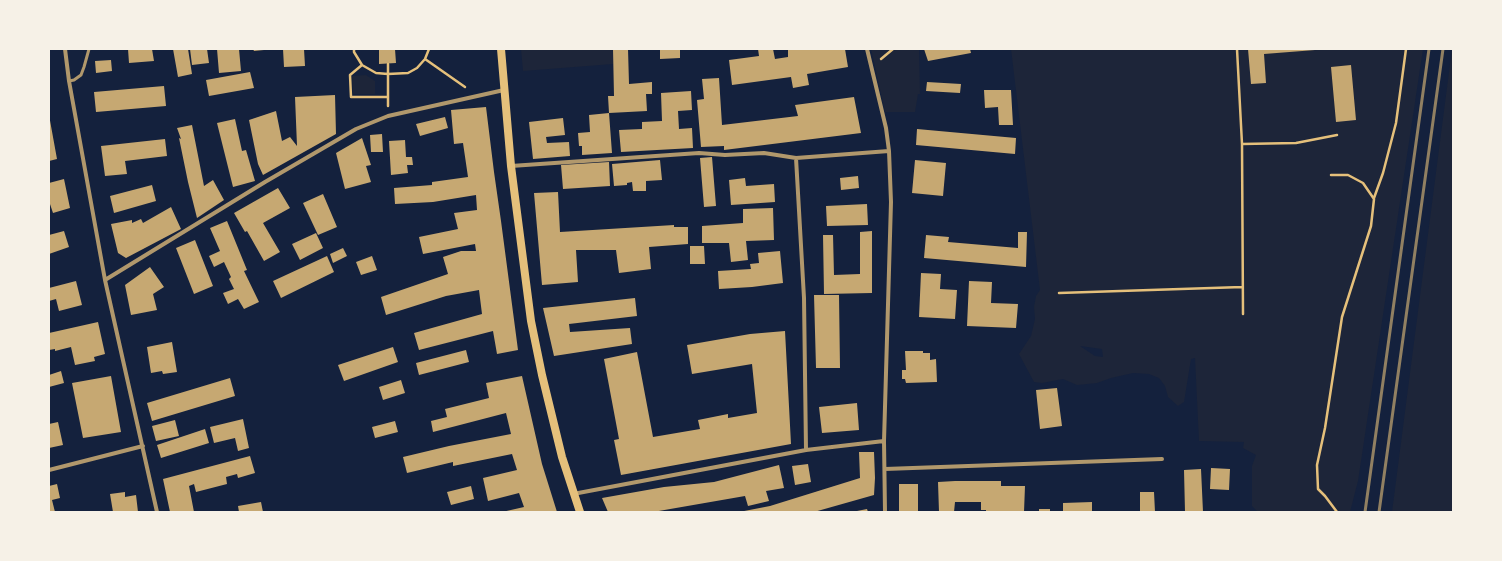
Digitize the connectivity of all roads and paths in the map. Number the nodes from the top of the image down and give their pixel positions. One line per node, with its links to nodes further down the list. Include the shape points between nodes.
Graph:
1 (65, 49): 13 (street)
2 (89, 49): 13 (lane, via 80,75)
3 (354, 49): 11 (path)
4 (429, 49): 9 (path)
5 (501, 49): 15 (main road)
6 (867, 49): 18 (street)
7 (1237, 49): 17 (path)
8 (1406, 49): 22 (path, via 1396,122)
9 (425, 59): 12 (path, via 408,73); 14 (path)
10 (388, 64): 12 (path)
11 (362, 65): 12 (path, via 376,73); 12 (path, via 350,75 351,97 388,95)
12 (388, 74)
13 (69, 81): 23 (street)
14 (460, 83)
15 (505, 90): 20 (main road); 23 (street, via 388,116 356,130)
16 (1337, 135): 17 (path, via 1296,143)
17 (1242, 144): 24 (path)
18 (889, 151): 19 (street); 27 (street, via 891,202)
19 (796, 158): 20 (street, via 764,153 725,155 699,152); 29 (street, via 804,298)
20 (511, 166): 33 (main road, via 531,321 562,458)
21 (1331, 175): 22 (path, via 1348,175 1363,183)
22 (1374, 199): 37 (path, via 1371,226 1342,317 1317,465 1318,489)
23 (104, 280): 28 (street)
24 (1242, 287): 25 (path); 26 (path)
25 (1059, 293)
26 (1243, 314)
27 (884, 441): 29 (street); 31 (street)
28 (143, 446): 32 (street); 34 (street)
29 (806, 450): 33 (street)
30 (1162, 459): 31 (street)
31 (885, 469): 36 (street)
32 (49, 470)
33 (573, 494): 35 (main road)
34 (157, 512)
35 (580, 512)
36 (885, 512)
37 (1337, 512)

